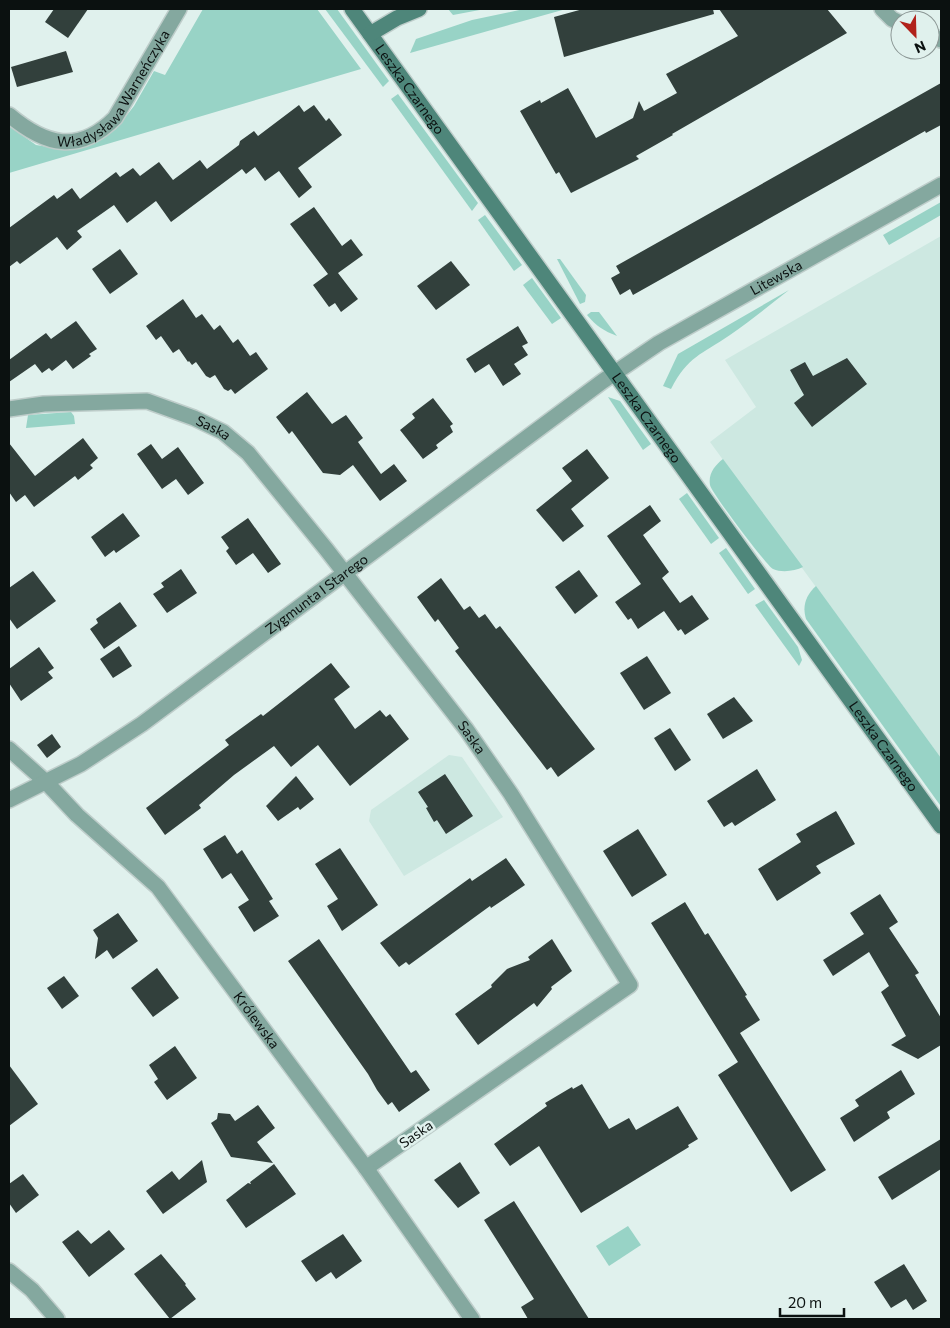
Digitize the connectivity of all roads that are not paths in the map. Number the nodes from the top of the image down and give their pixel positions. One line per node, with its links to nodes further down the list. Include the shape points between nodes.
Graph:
1 (180, 9): 5 (street, Władysława Warneńczyka, via 115,118 102,131 86,139 56,141 26,130)
2 (352, 9): 4 (street, Leszka Czarnego)
3 (419, 9): 4 (street)
4 (370, 34): 7 (street, Leszka Czarnego)
5 (9, 115)
6 (941, 184): 7 (street, Litewska, via 659,343)
7 (614, 373): 9 (street, Zygmunta I Starego); 13 (street, Leszka Czarnego)
8 (9, 409): 9 (street, Saska, via 146,401 223,432 248,453)
9 (345, 573): 11 (street, Zygmunta I Starego, via 142,724 81,764); 14 (street, Saska, via 500,778 630,985)
10 (9, 750): 11 (street, Królewska)
11 (46, 782): 12 (street, Zygmunta I Starego); 14 (street, Królewska, via 77,815 158,887)
12 (9, 800)
13 (941, 826)
14 (366, 1168): 17 (street, Królewska)
15 (9, 1271): 16 (street, via 32,1290)
16 (57, 1319)
17 (472, 1319)

